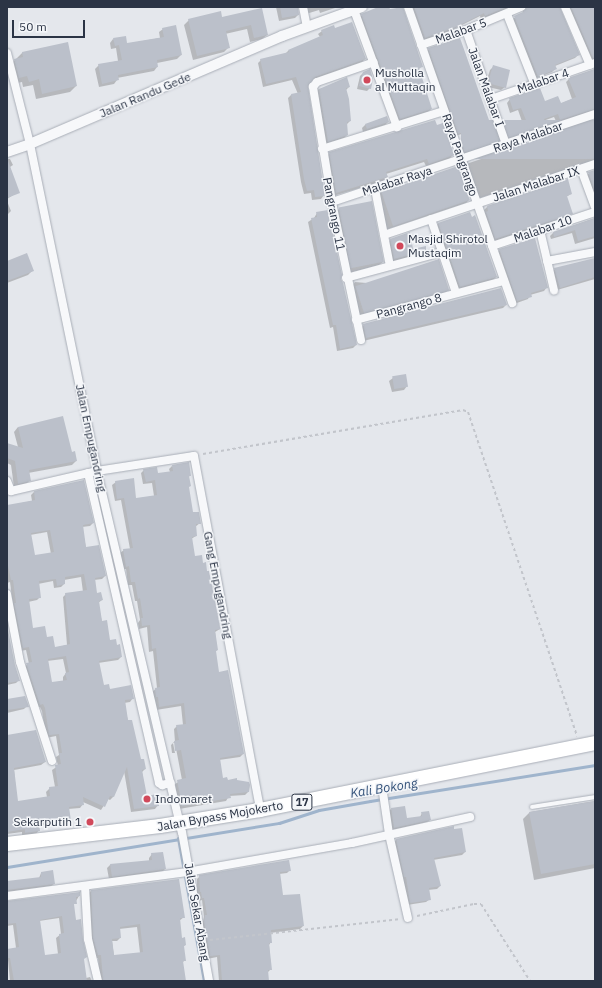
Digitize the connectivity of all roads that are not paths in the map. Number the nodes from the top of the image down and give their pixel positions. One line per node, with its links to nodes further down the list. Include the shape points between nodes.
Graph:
1 (303, 7): 7 (street)
2 (408, 7): 9 (street, Raya Pangrango)
3 (522, 7): 6 (street, Malabar 5)
4 (565, 7): 12 (street)
5 (358, 8): 7 (street, Jalan Randu Gede); 11 (street)
6 (507, 14): 8 (street, Malabar 5); 13 (street)
7 (307, 27): 19 (street, Jalan Randu Gede)
8 (466, 30): 9 (street, Malabar 5); 14 (street, Jalan Malabar I)
9 (421, 45): 15 (street, Raya Pangrango)
10 (7, 52): 19 (street, Jalan Empugandring)
11 (374, 62): 17 (street); 20 (street, Pangrango 11, via 317,82 314,87)
12 (593, 64): 13 (street, Malabar 4)
13 (535, 85): 14 (street, Malabar 4)
14 (490, 99): 18 (street, Jalan Malabar I)
15 (444, 112): 17 (street); 22 (street, Raya Pangrango)
16 (595, 114): 18 (street, Raya Malabar)
17 (398, 127): 20 (street)
18 (506, 144): 22 (street, Raya Malabar)
19 (26, 146): 21 (street, Jalan Randu Gede); 45 (street, Jalan Empugandring)
20 (322, 149): 26 (street, Pangrango 11)
21 (7, 152)
22 (462, 160): 25 (street, Malabar Raya); 27 (street, Raya Pangrango)
23 (595, 164): 24 (street, Jalan Malabar IX)
24 (581, 169): 27 (street, Jalan Malabar IX); 28 (street)
25 (375, 189): 26 (street, Malabar Raya); 32 (street)
26 (332, 202): 38 (street, Pangrango 11)
27 (477, 203): 30 (street, Jalan Malabar IX); 33 (street, Raya Pangrango)
28 (595, 207)
29 (595, 212): 31 (street, Malabar 10)
30 (431, 219): 32 (street, Jalan Malabar IX); 34 (street)
31 (540, 230): 33 (street, Malabar 10); 36 (street)
32 (384, 235): 37 (street)
33 (492, 246): 39 (street, Raya Pangrango)
34 (442, 252): 37 (street); 41 (street)
35 (595, 252): 36 (street)
36 (547, 261): 40 (street)
37 (390, 266): 38 (street)
38 (346, 278): 43 (street)
39 (504, 281): 41 (street, Pangrango 8); 42 (street, Raya Pangrango)
40 (554, 290)
41 (456, 293): 43 (street, Pangrango 8)
42 (512, 304)
43 (356, 320): 44 (street)
44 (361, 340)
45 (92, 473): 47 (street); 49 (street, Jalan Empugandring, via 132,650); 56 (street, Gang Empugandring, via 194,456)
46 (7, 481): 47 (street)
47 (9, 491)
48 (7, 594): 51 (street, via 20,662)
49 (155, 736): 52 (street); 52 (street, via 159,783)
50 (595, 743): 53 (highway, Jalan Bypass Mojokerto / 17)
51 (52, 761)
52 (167, 784): 58 (street)
53 (383, 790): 56 (highway, Jalan Bypass Mojokerto / 17); 59 (street)
54 (595, 797): 55 (lane)
55 (532, 807)
56 (260, 810): 58 (highway, Jalan Bypass Mojokerto / 17)
57 (470, 817): 59 (street)
58 (181, 828): 60 (highway, Jalan Bypass Mojokerto / 17); 61 (street, Jalan Sekar Abang)
59 (390, 834): 61 (street); 64 (street)
60 (7, 844)
61 (186, 872): 62 (street); 66 (street, Jalan Sekar Abang)
62 (85, 886): 63 (street); 65 (street, via 89,944)
63 (7, 896)
64 (408, 918)
65 (98, 981)
66 (209, 981)

